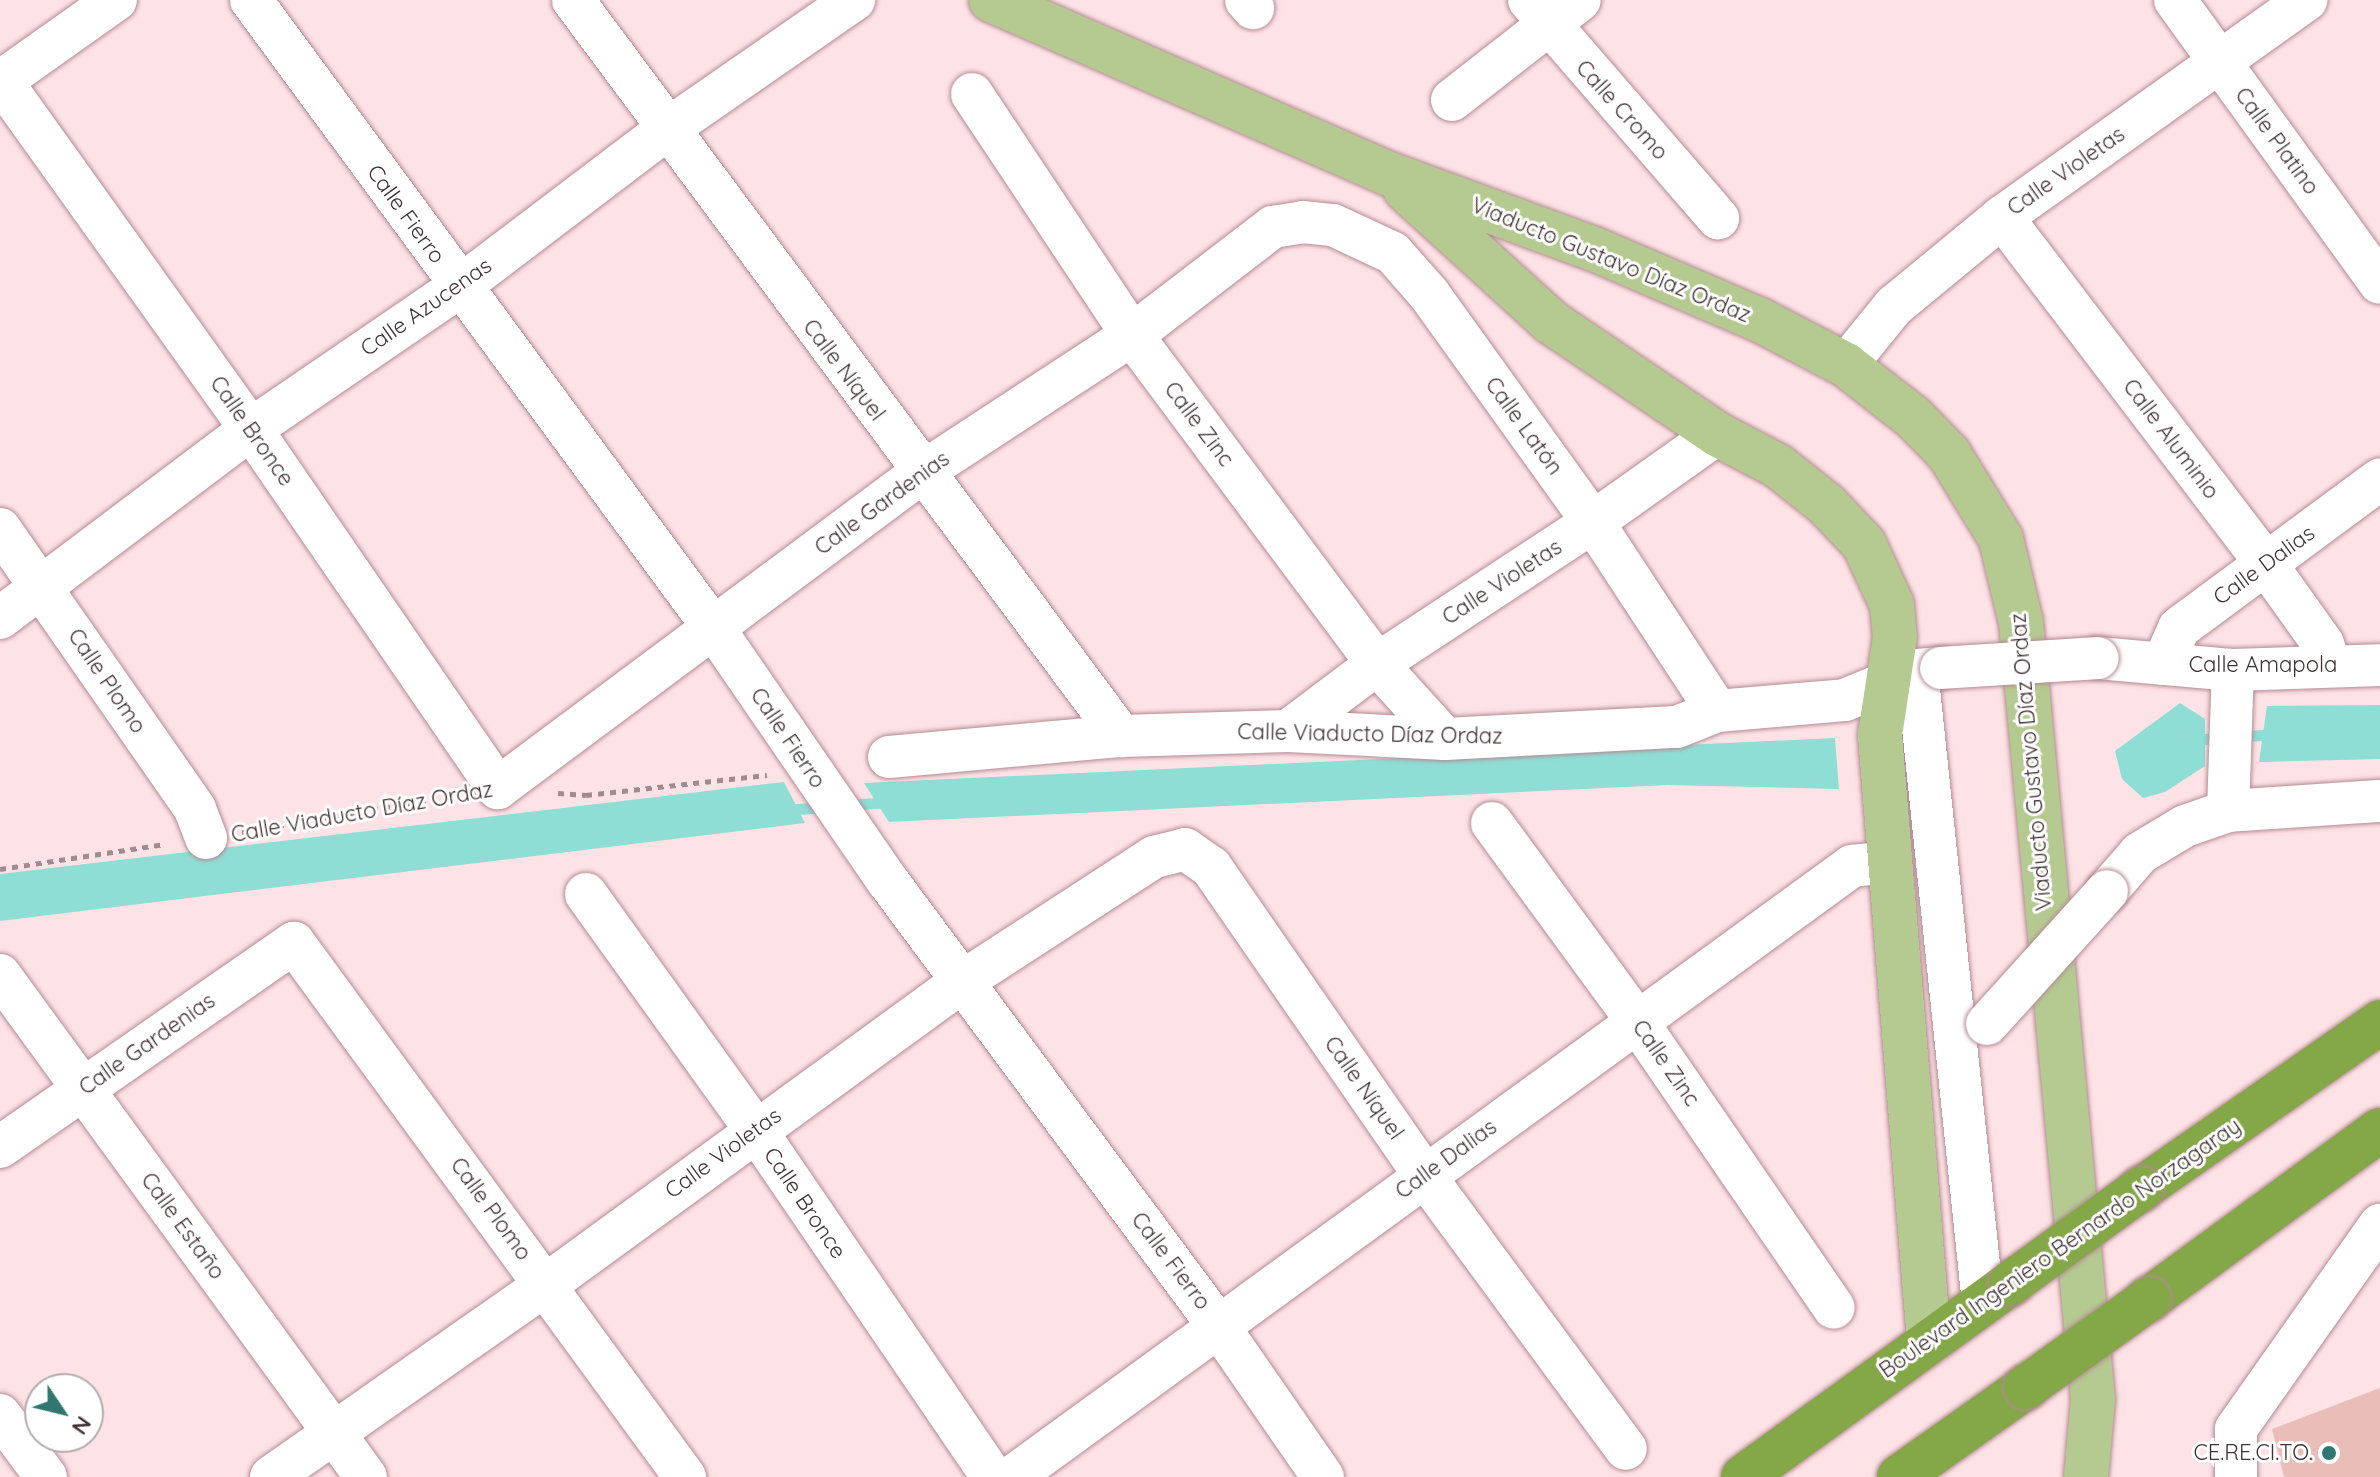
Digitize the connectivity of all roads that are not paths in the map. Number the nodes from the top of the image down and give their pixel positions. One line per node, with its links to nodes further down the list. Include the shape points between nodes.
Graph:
1 (116, 0): 11 (street)
2 (251, 0): 20 (street, Calle Fierro)
3 (573, 0): 14 (street, Calle Níquel)
4 (991, 0): 15 (main road, Viaducto Gustavo Díaz Ordaz)
5 (1580, 0): 9 (street)
6 (2175, 0): 10 (street, Calle Platino)
7 (2306, 0): 10 (street, Calle Violetas)
8 (848, 5): 14 (street, Calle Azucenas)
9 (1538, 12): 13 (street); 17 (street, Calle Cromo)
10 (2220, 63): 16 (street, Calle Violetas); 19 (street, Calle Platino)
11 (0, 81): 23 (street, Calle Bronce)
12 (972, 94): 21 (street, Calle Zinc)
13 (1452, 100)
14 (666, 130): 20 (street, Calle Azucenas); 25 (street, Calle Níquel)
15 (1389, 174): 22 (main road, Viaducto Gustavo Díaz Ordaz, via 1594,249 1760,320); 24 (main road, Viaducto Gustavo Díaz Ordaz, via 1551,322)
16 (2002, 217): 22 (street, Calle Violetas, via 1894,306); 29 (street, Calle Aluminio)
17 (1718, 218)
18 (1273, 227): 21 (street, Calle Gardenias); 27 (street, Calle Latón, via 1333,225 1393,253 1429,294)
19 (2380, 283)
20 (459, 287): 23 (street, Calle Azucenas); 32 (street, Calle Fierro)
21 (1132, 335): 25 (street, Calle Gardenias); 33 (street, Calle Zinc)
22 (1846, 365): 82 (main road, Viaducto Gustavo Díaz Ordaz, via 1914,418 1979,496 2001,539 2021,622 2093,1399)
23 (251, 429): 30 (street, Calle Azucenas); 44 (street, Calle Bronce)
24 (1717, 434): 27 (street, Calle Violetas); 37 (main road, Viaducto Gustavo Díaz Ordaz, via 1778,466 1826,504 1864,544)
25 (921, 473): 32 (street, Calle Gardenias); 41 (street, Calle Níquel)
26 (2380, 479): 29 (street, Calle Dalias)
27 (1593, 522): 33 (street, Calle Violetas); 39 (street, Calle Latón)
28 (0, 529): 30 (street, Calle Plomo)
29 (2266, 564): 34 (street, Calle Dalias, via 2179,628); 36 (street, Calle Aluminio, via 2323,644)
30 (42, 587): 31 (street, Calle Azucenas); 48 (street, Calle Plomo, via 195,809)
31 (0, 618)
32 (713, 627): 44 (street, Calle Gardenias); 54 (street, Calle Fierro, via 786,765 887,880)
33 (1377, 664): 40 (street, Calle Violetas); 42 (street, Calle Zinc)
34 (2163, 664): 37 (street, Calle Amapola, bridge, via 2098,658); 38 (street, Calle Amapola)
35 (2380, 665): 36 (street, Calle Amapola)
36 (2330, 666): 38 (street, Calle Amapola)
37 (1917, 672): 39 (street, Calle Viaducto Díaz Ordaz, via 1845,700); 50 (main road, Viaducto Gustavo Díaz Ordaz, via 1880,735); 57 (street)
38 (2232, 688): 45 (street)
39 (1717, 711): 42 (street, Calle Viaducto Díaz Ordaz, via 1677,727)
40 (1288, 731): 41 (street, Calle Viaducto Díaz Ordaz); 42 (street, Calle Viaducto Díaz Ordaz)
41 (1121, 736): 43 (street, Calle Viaducto Díaz Ordaz)
42 (1445, 739)
43 (889, 757)
44 (498, 788)
45 (2229, 792): 46 (street); 57 (street, bridge, via 2152,845)
46 (2380, 801)
47 (1492, 823): 55 (street, Calle Zinc)
48 (206, 838)
49 (1185, 849): 54 (street, Calle Violetas, via 1154,857); 63 (street, Calle Níquel, via 1211,867)
50 (1889, 862): 55 (street, Calle Dalias, via 1852,866); 58 (main road, Viaducto Gustavo Díaz Ordaz)
51 (586, 894): 60 (street, Calle Bronce)
52 (294, 943): 59 (street, Calle Gardenias); 65 (street, Calle Plomo)
53 (0, 975): 59 (street, Calle Estaño)
54 (963, 981): 60 (street, Calle Violetas); 68 (street, Calle Fierro)
55 (1636, 1020): 63 (street, Calle Dalias); 67 (street, Calle Zinc)
56 (2380, 1022): 66 (highway, Boulevard Ingeniero Bernardo Norzagaray, bridge)
57 (1972, 1034): 58 (street); 66 (street)
58 (1903, 1055): 69 (main road, Viaducto Gustavo Díaz Ordaz)
59 (82, 1089): 62 (street, Calle Gardenias); 71 (street, Calle Estaño)
60 (755, 1129): 65 (street, Calle Violetas); 77 (street, Calle Bronce)
61 (2380, 1130): 81 (highway, bridge)
62 (0, 1147)
63 (1424, 1175): 68 (street, Calle Dalias); 72 (street, Calle Níquel)
64 (2380, 1225): 83 (street, via 2236,1429)
65 (547, 1284): 71 (street, Calle Violetas); 76 (street, Calle Plomo)
66 (1997, 1293): 69 (highway, Boulevard Ingeniero Bernardo Norzagaray)
67 (1834, 1308)
68 (1217, 1324): 78 (street, Calle Dalias); 79 (street, Calle Fierro)
69 (1929, 1340): 80 (highway, Boulevard Ingeniero Bernardo Norzagaray)
70 (0, 1415): 73 (street)
71 (334, 1431): 74 (street, Calle Violetas); 75 (street, Calle Estaño)
72 (1626, 1449)
73 (46, 1477)
74 (271, 1477)
75 (366, 1477)
76 (685, 1477)
77 (992, 1477)
78 (1012, 1477)
79 (1323, 1477)
80 (1743, 1477)
81 (1899, 1477)
82 (2086, 1477)
83 (2236, 1477)

